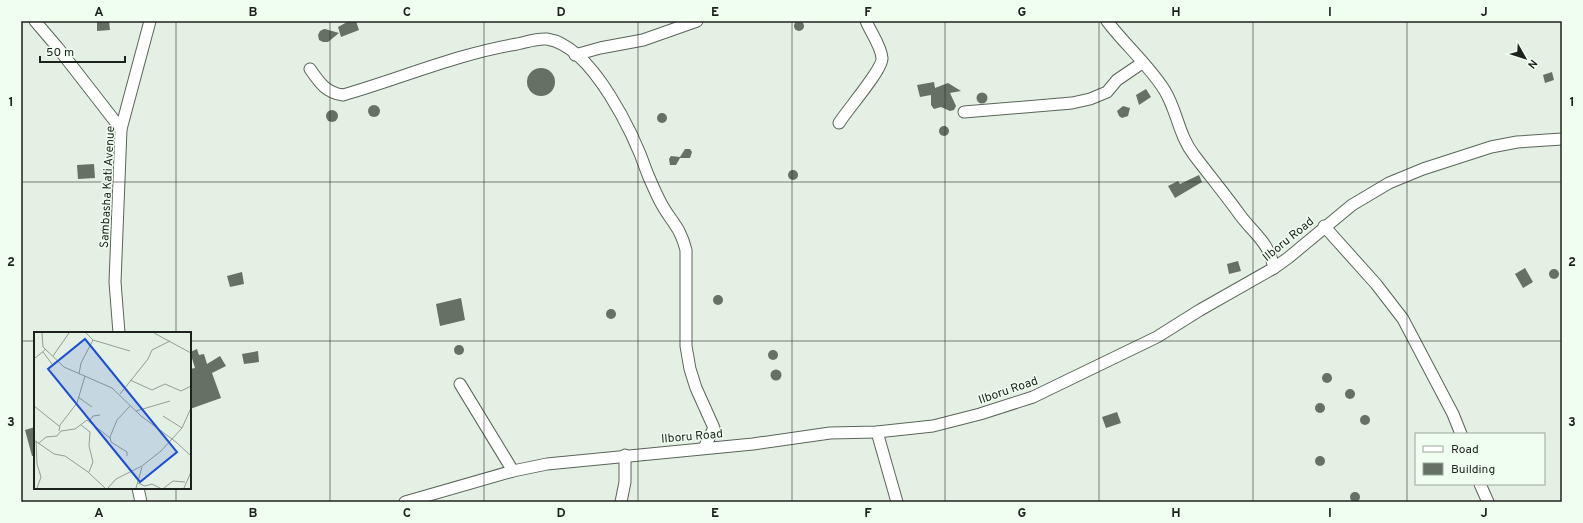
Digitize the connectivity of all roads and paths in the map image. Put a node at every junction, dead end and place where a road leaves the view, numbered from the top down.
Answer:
1 (35, 21) edge
2 (150, 21) edge
3 (697, 21) edge
4 (866, 21) edge
5 (1107, 21) edge
6 (575, 54) junction
7 (1142, 63) junction
8 (310, 69) dead end
9 (964, 112) dead end
10 (838, 123) dead end
11 (121, 129) junction
12 (1562, 139) edge
13 (1324, 226) junction
14 (1274, 268) junction
15 (119, 332) edge
16 (460, 384) dead end
17 (877, 432) junction
18 (1461, 433) edge
19 (704, 448) junction
20 (625, 455) junction
21 (513, 471) junction
22 (1480, 485) edge
23 (138, 489) edge
24 (141, 502) edge
25 (405, 502) edge
26 (621, 502) edge
27 (897, 502) edge
28 (1488, 502) edge

1 - 11 street
2 - 11 street, Sambasha Kati Avenue
3 - 6 street
4 - 10 street
5 - 7 street
6 - 8 street
6 - 19 street
7 - 9 street
7 - 14 street
11 - 15 street, Sambasha Kati Avenue
12 - 13 street, Ilboru Road
13 - 14 street, Ilboru Road
13 - 18 street
14 - 17 street, Ilboru Road
16 - 21 street
17 - 19 street, Ilboru Road
17 - 27 street
19 - 20 street, Ilboru Road
20 - 21 street, Ilboru Road
20 - 26 street
21 - 25 street, Ilboru Road
22 - 28 street
23 - 24 street

